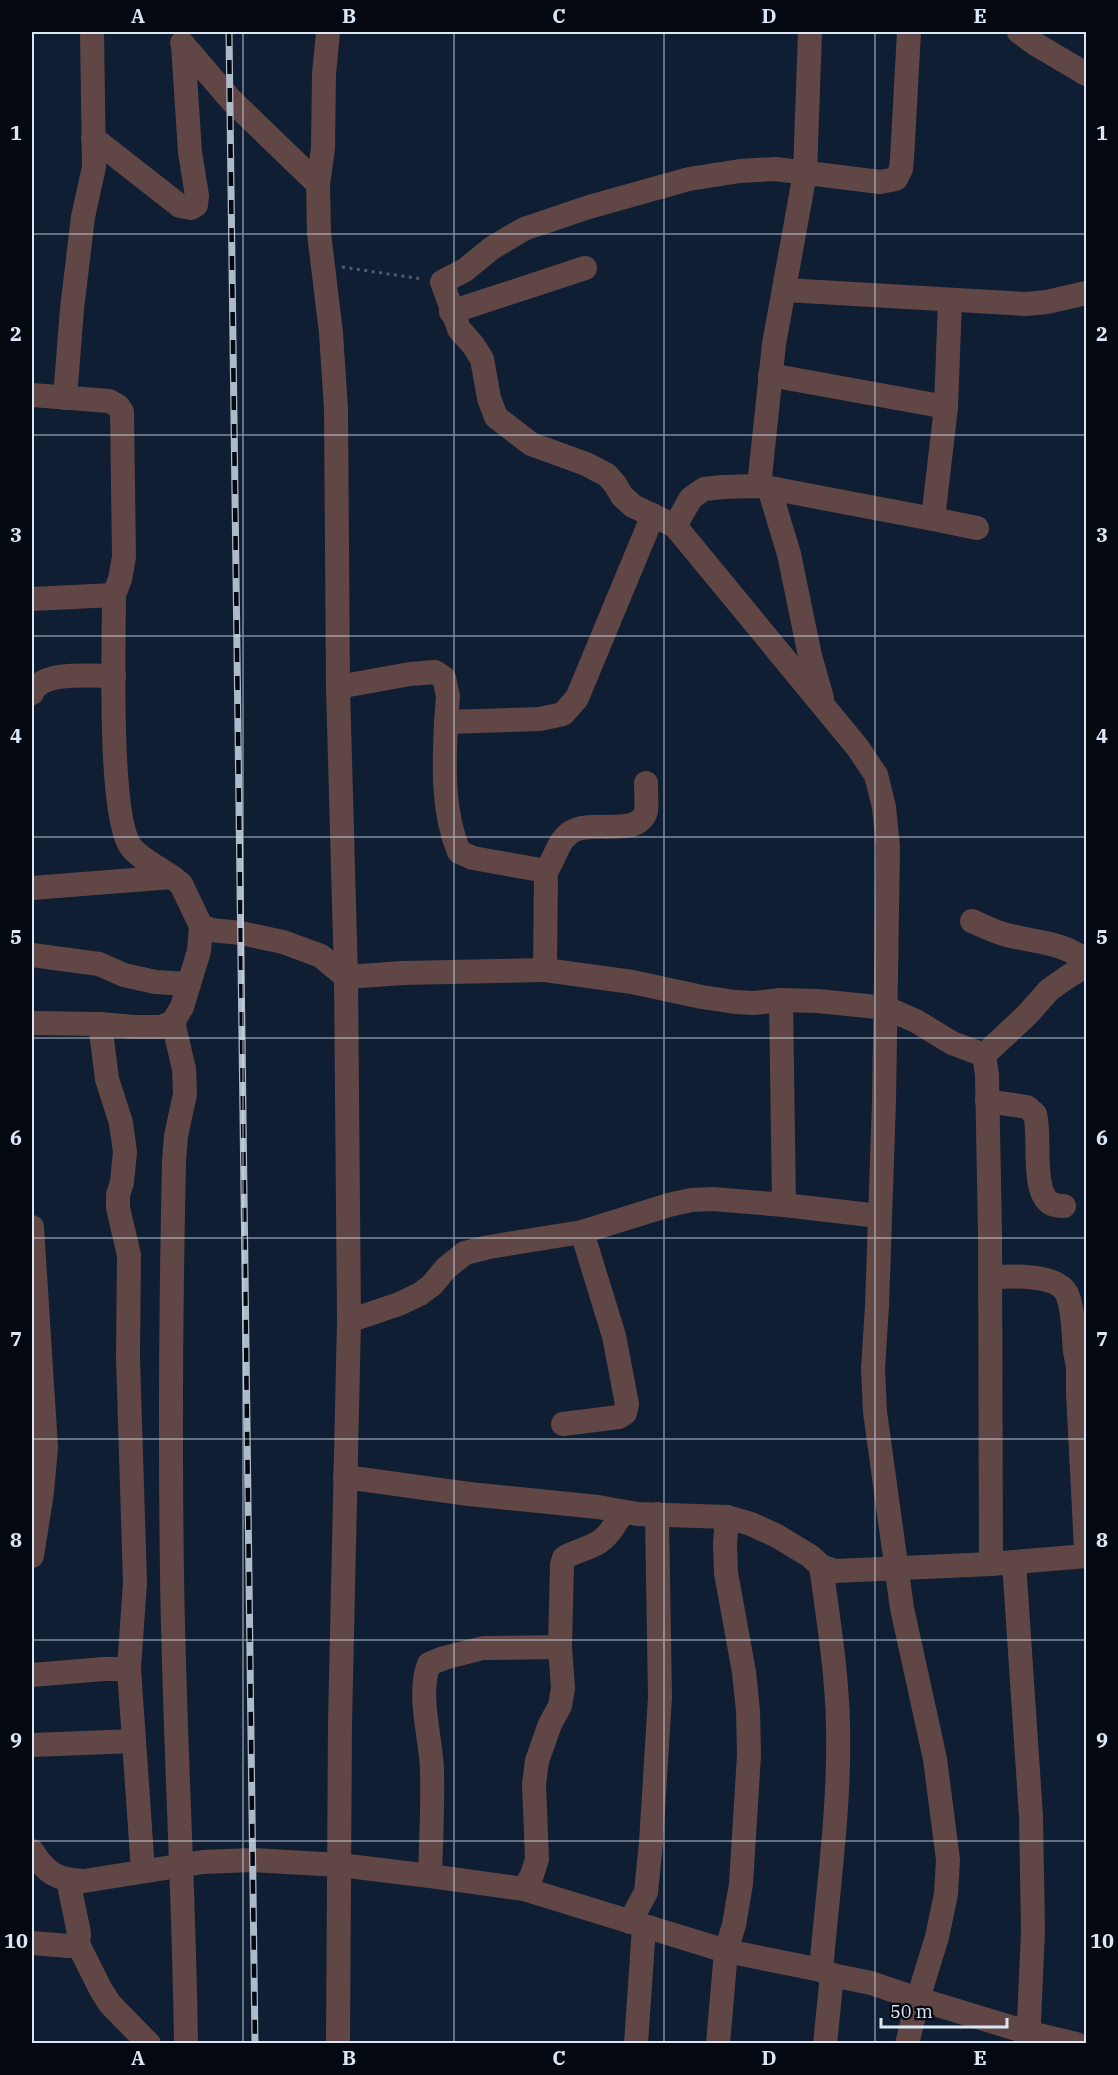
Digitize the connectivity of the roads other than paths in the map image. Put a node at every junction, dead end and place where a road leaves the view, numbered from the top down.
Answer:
1 (92, 32) edge
2 (328, 32) edge
3 (810, 32) edge
4 (909, 32) edge
5 (1019, 32) edge
6 (178, 38) edge
7 (1086, 74) edge
8 (93, 138) junction
9 (805, 173) junction
10 (318, 184) junction
11 (585, 268) dead end
12 (785, 290) junction
13 (1086, 292) edge
14 (950, 300) junction
15 (451, 312) junction
16 (770, 375) junction
17 (32, 395) edge
18 (65, 398) junction
19 (946, 407) junction
20 (764, 487) junction
21 (653, 515) junction
22 (933, 519) junction
23 (675, 526) junction
24 (977, 528) dead end
25 (114, 595) junction
26 (32, 599) edge
27 (114, 676) junction
28 (338, 687) junction
29 (32, 693) edge
30 (825, 707) junction
31 (446, 722) junction
32 (646, 783) dead end
33 (546, 871) junction
34 (172, 877) junction
35 (32, 888) edge
36 (972, 921) dead end
37 (201, 926) junction
38 (32, 955) edge
39 (1086, 960) edge
40 (1086, 966) edge
41 (545, 970) junction
42 (346, 977) junction
43 (189, 984) junction
44 (781, 1000) junction
45 (886, 1008) junction
46 (173, 1022) junction
47 (32, 1023) edge
48 (100, 1024) junction
49 (984, 1055) junction
50 (987, 1101) junction
51 (784, 1205) junction
52 (1064, 1206) dead end
53 (879, 1216) junction
54 (32, 1227) edge
55 (582, 1232) junction
56 (990, 1278) junction
57 (348, 1321) junction
58 (1081, 1350) edge
59 (562, 1424) dead end
60 (345, 1477) junction
61 (37, 1491) edge
62 (623, 1512) junction
63 (657, 1514) junction
64 (727, 1517) junction
65 (1086, 1549) edge
66 (32, 1556) edge
67 (1086, 1556) edge
68 (1003, 1563) junction
69 (821, 1566) junction
70 (897, 1570) junction
71 (560, 1647) junction
72 (129, 1669) junction
73 (32, 1675) edge
74 (134, 1741) junction
75 (32, 1745) edge
76 (34, 1860) edge
77 (182, 1865) junction
78 (340, 1865) junction
79 (143, 1871) junction
80 (430, 1876) junction
81 (68, 1880) junction
82 (525, 1889) junction
83 (637, 1925) junction
84 (79, 1938) junction
85 (32, 1943) edge
86 (726, 1951) junction
87 (827, 1973) junction
88 (918, 1999) junction
89 (1029, 2038) edge
90 (149, 2043) edge
91 (186, 2043) edge
92 (338, 2043) edge
93 (636, 2043) edge
94 (718, 2043) edge
95 (825, 2043) edge
96 (907, 2043) edge
97 (1076, 2043) edge

1 - 8 street
2 - 10 street
3 - 9 street
4 - 9 street
5 - 7 street
6 - 8 street
6 - 10 street
8 - 18 street
9 - 12 street
9 - 15 street
10 - 28 street
11 - 15 street
12 - 14 street
12 - 16 street
13 - 14 street
14 - 19 street
15 - 21 street
16 - 19 street
16 - 20 street
17 - 18 street
18 - 25 street
19 - 22 street
20 - 22 street
20 - 23 street
20 - 30 street
21 - 23 street
21 - 31 street
22 - 24 street
23 - 30 street
25 - 26 street
25 - 27 street
27 - 29 street
27 - 34 street
28 - 31 street
28 - 42 street
30 - 45 street
31 - 33 street
32 - 33 street
33 - 41 street
34 - 35 street
34 - 37 street
36 - 39 street
37 - 42 street
37 - 43 street
38 - 43 street
40 - 49 street
41 - 42 street
41 - 44 street
42 - 57 street
43 - 46 street
44 - 45 street
44 - 51 street
45 - 49 street
45 - 53 street
46 - 48 street
46 - 77 street
47 - 48 street
48 - 72 street
49 - 50 street
50 - 52 street
50 - 56 street
51 - 53 street
51 - 55 street
53 - 70 street
54 - 61 street
55 - 57 street
55 - 59 street
56 - 58 street
56 - 68 street
57 - 60 street
58 - 65 street
60 - 62 street
60 - 78 street
61 - 66 street
62 - 63 street
62 - 71 street
63 - 64 street
63 - 83 street
64 - 69 street
64 - 86 street
67 - 68 street
68 - 70 street
68 - 89 street
69 - 70 street
69 - 87 street
70 - 88 street
71 - 80 street
71 - 82 street
72 - 73 street
72 - 74 street
74 - 75 street
74 - 79 street
76 - 81 street
77 - 78 street
77 - 79 street
77 - 91 street
78 - 80 street
78 - 92 street
79 - 81 street
80 - 82 street
81 - 84 street
82 - 83 street
83 - 86 street
83 - 93 street
84 - 85 street
84 - 90 street
86 - 87 street
86 - 94 street
87 - 88 street
87 - 95 street
88 - 89 street
88 - 96 street
89 - 97 street

